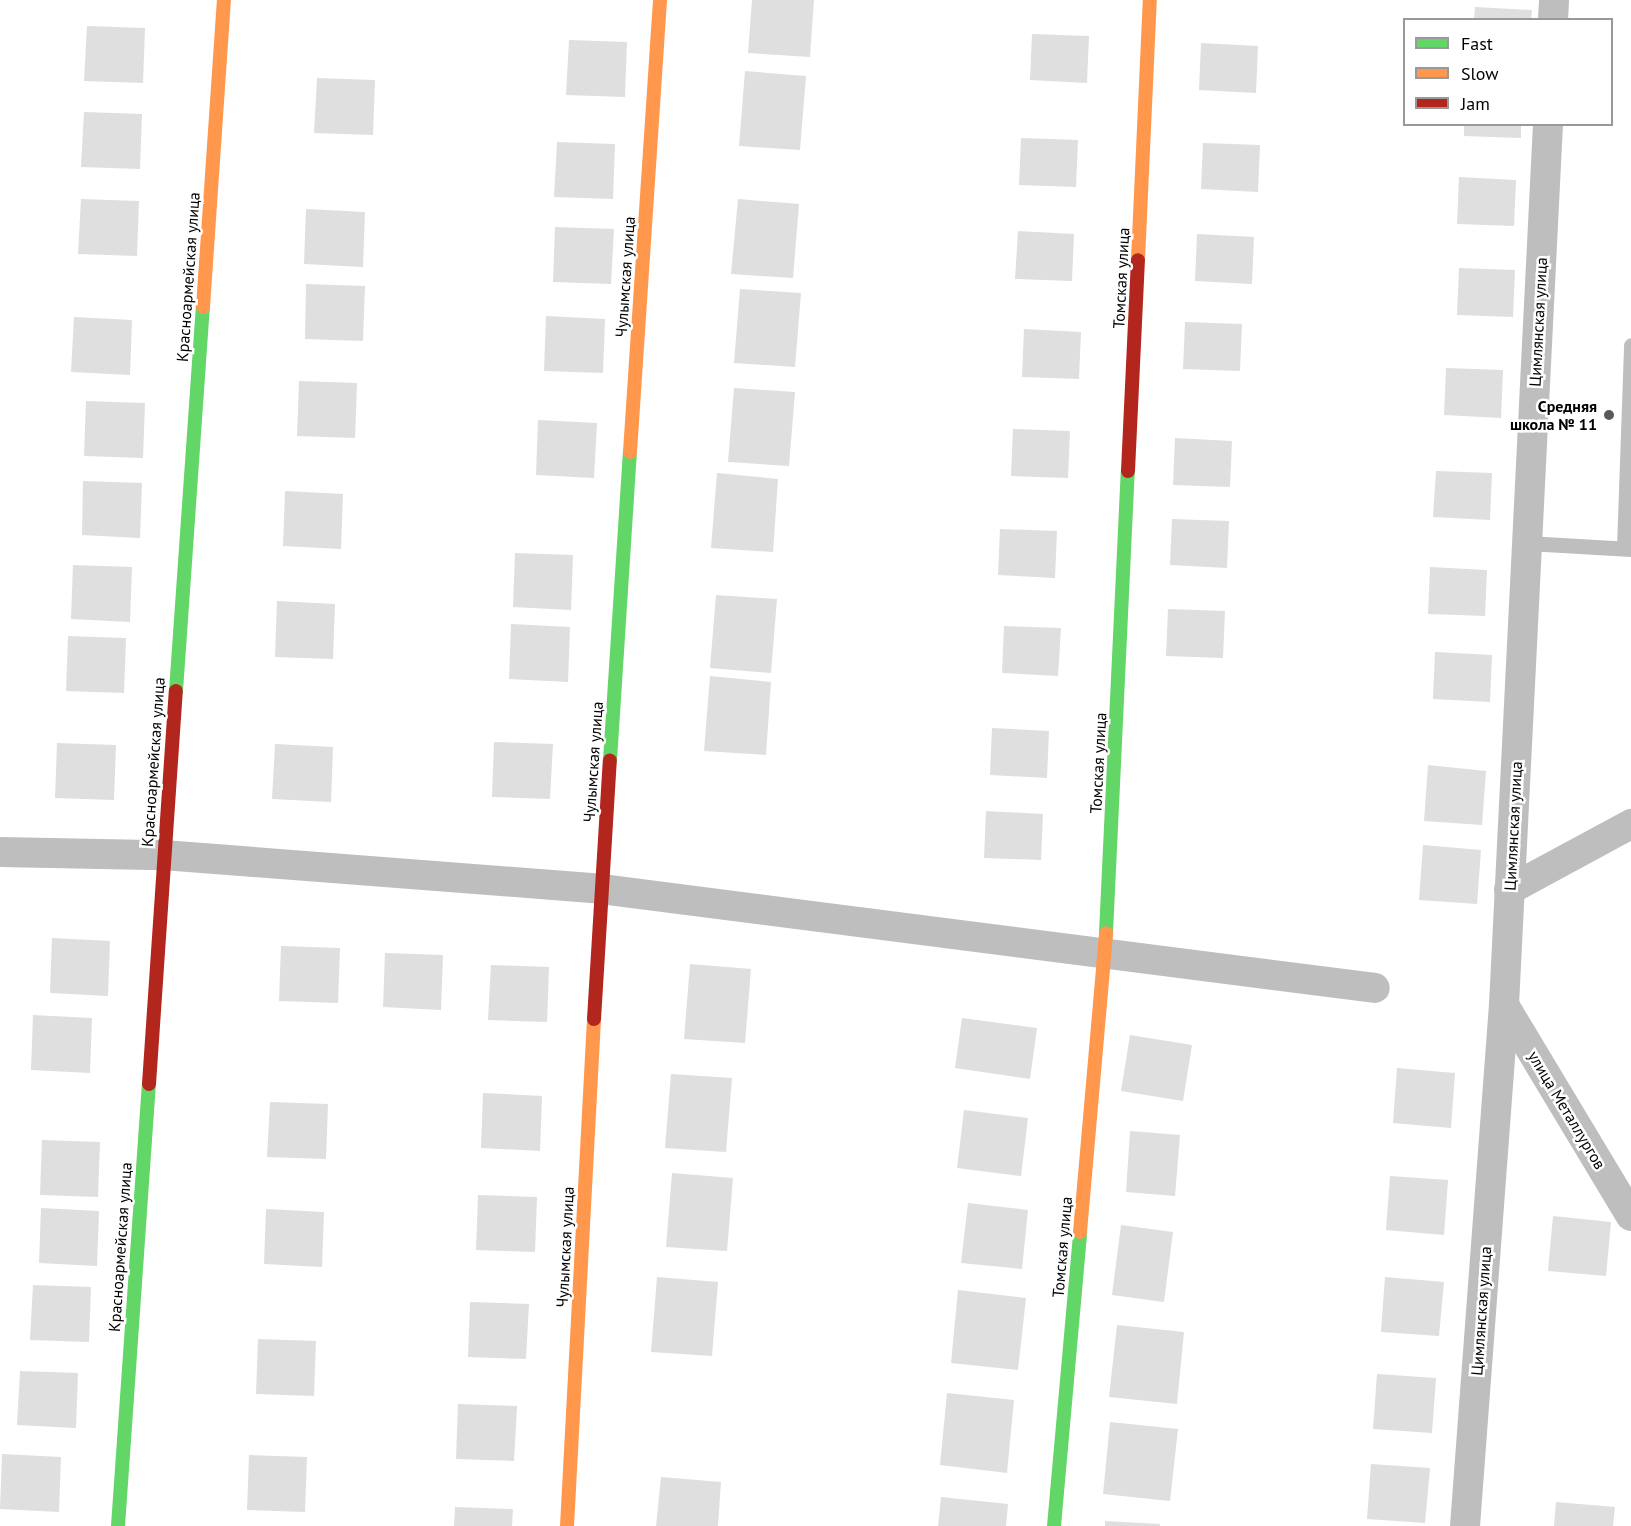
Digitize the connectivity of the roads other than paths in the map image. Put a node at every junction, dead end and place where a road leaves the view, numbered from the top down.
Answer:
1 (224, 0) edge
2 (660, 0) edge
3 (1150, 0) edge
4 (1554, 0) edge
5 (1553, 18) edge
6 (1548, 126) edge
7 (1631, 345) edge
8 (1527, 543) junction
9 (1627, 549) edge
10 (1631, 824) edge
11 (0, 852) edge
12 (163, 855) junction
13 (601, 889) junction
14 (1509, 890) junction
15 (1105, 952) junction
16 (1374, 988) dead end
17 (1504, 1005) junction
18 (1631, 1216) edge
19 (118, 1526) edge
20 (567, 1526) edge
21 (1054, 1526) edge
22 (1465, 1526) edge

1 - 12 street, Красноармейская улица
2 - 13 street, Чулымская улица
3 - 15 street, Томская улица
4 - 5 street
6 - 8 street, Цимлянская улица
7 - 9 lane
8 - 9 lane
8 - 14 street, Цимлянская улица
10 - 14 street
11 - 12 street
12 - 13 street
12 - 19 street, Красноармейская улица
13 - 15 street
13 - 20 street, Чулымская улица
14 - 17 street, Цимлянская улица
15 - 16 street
15 - 21 street, Томская улица
17 - 18 street, улица Металлургов
17 - 22 street, Цимлянская улица

